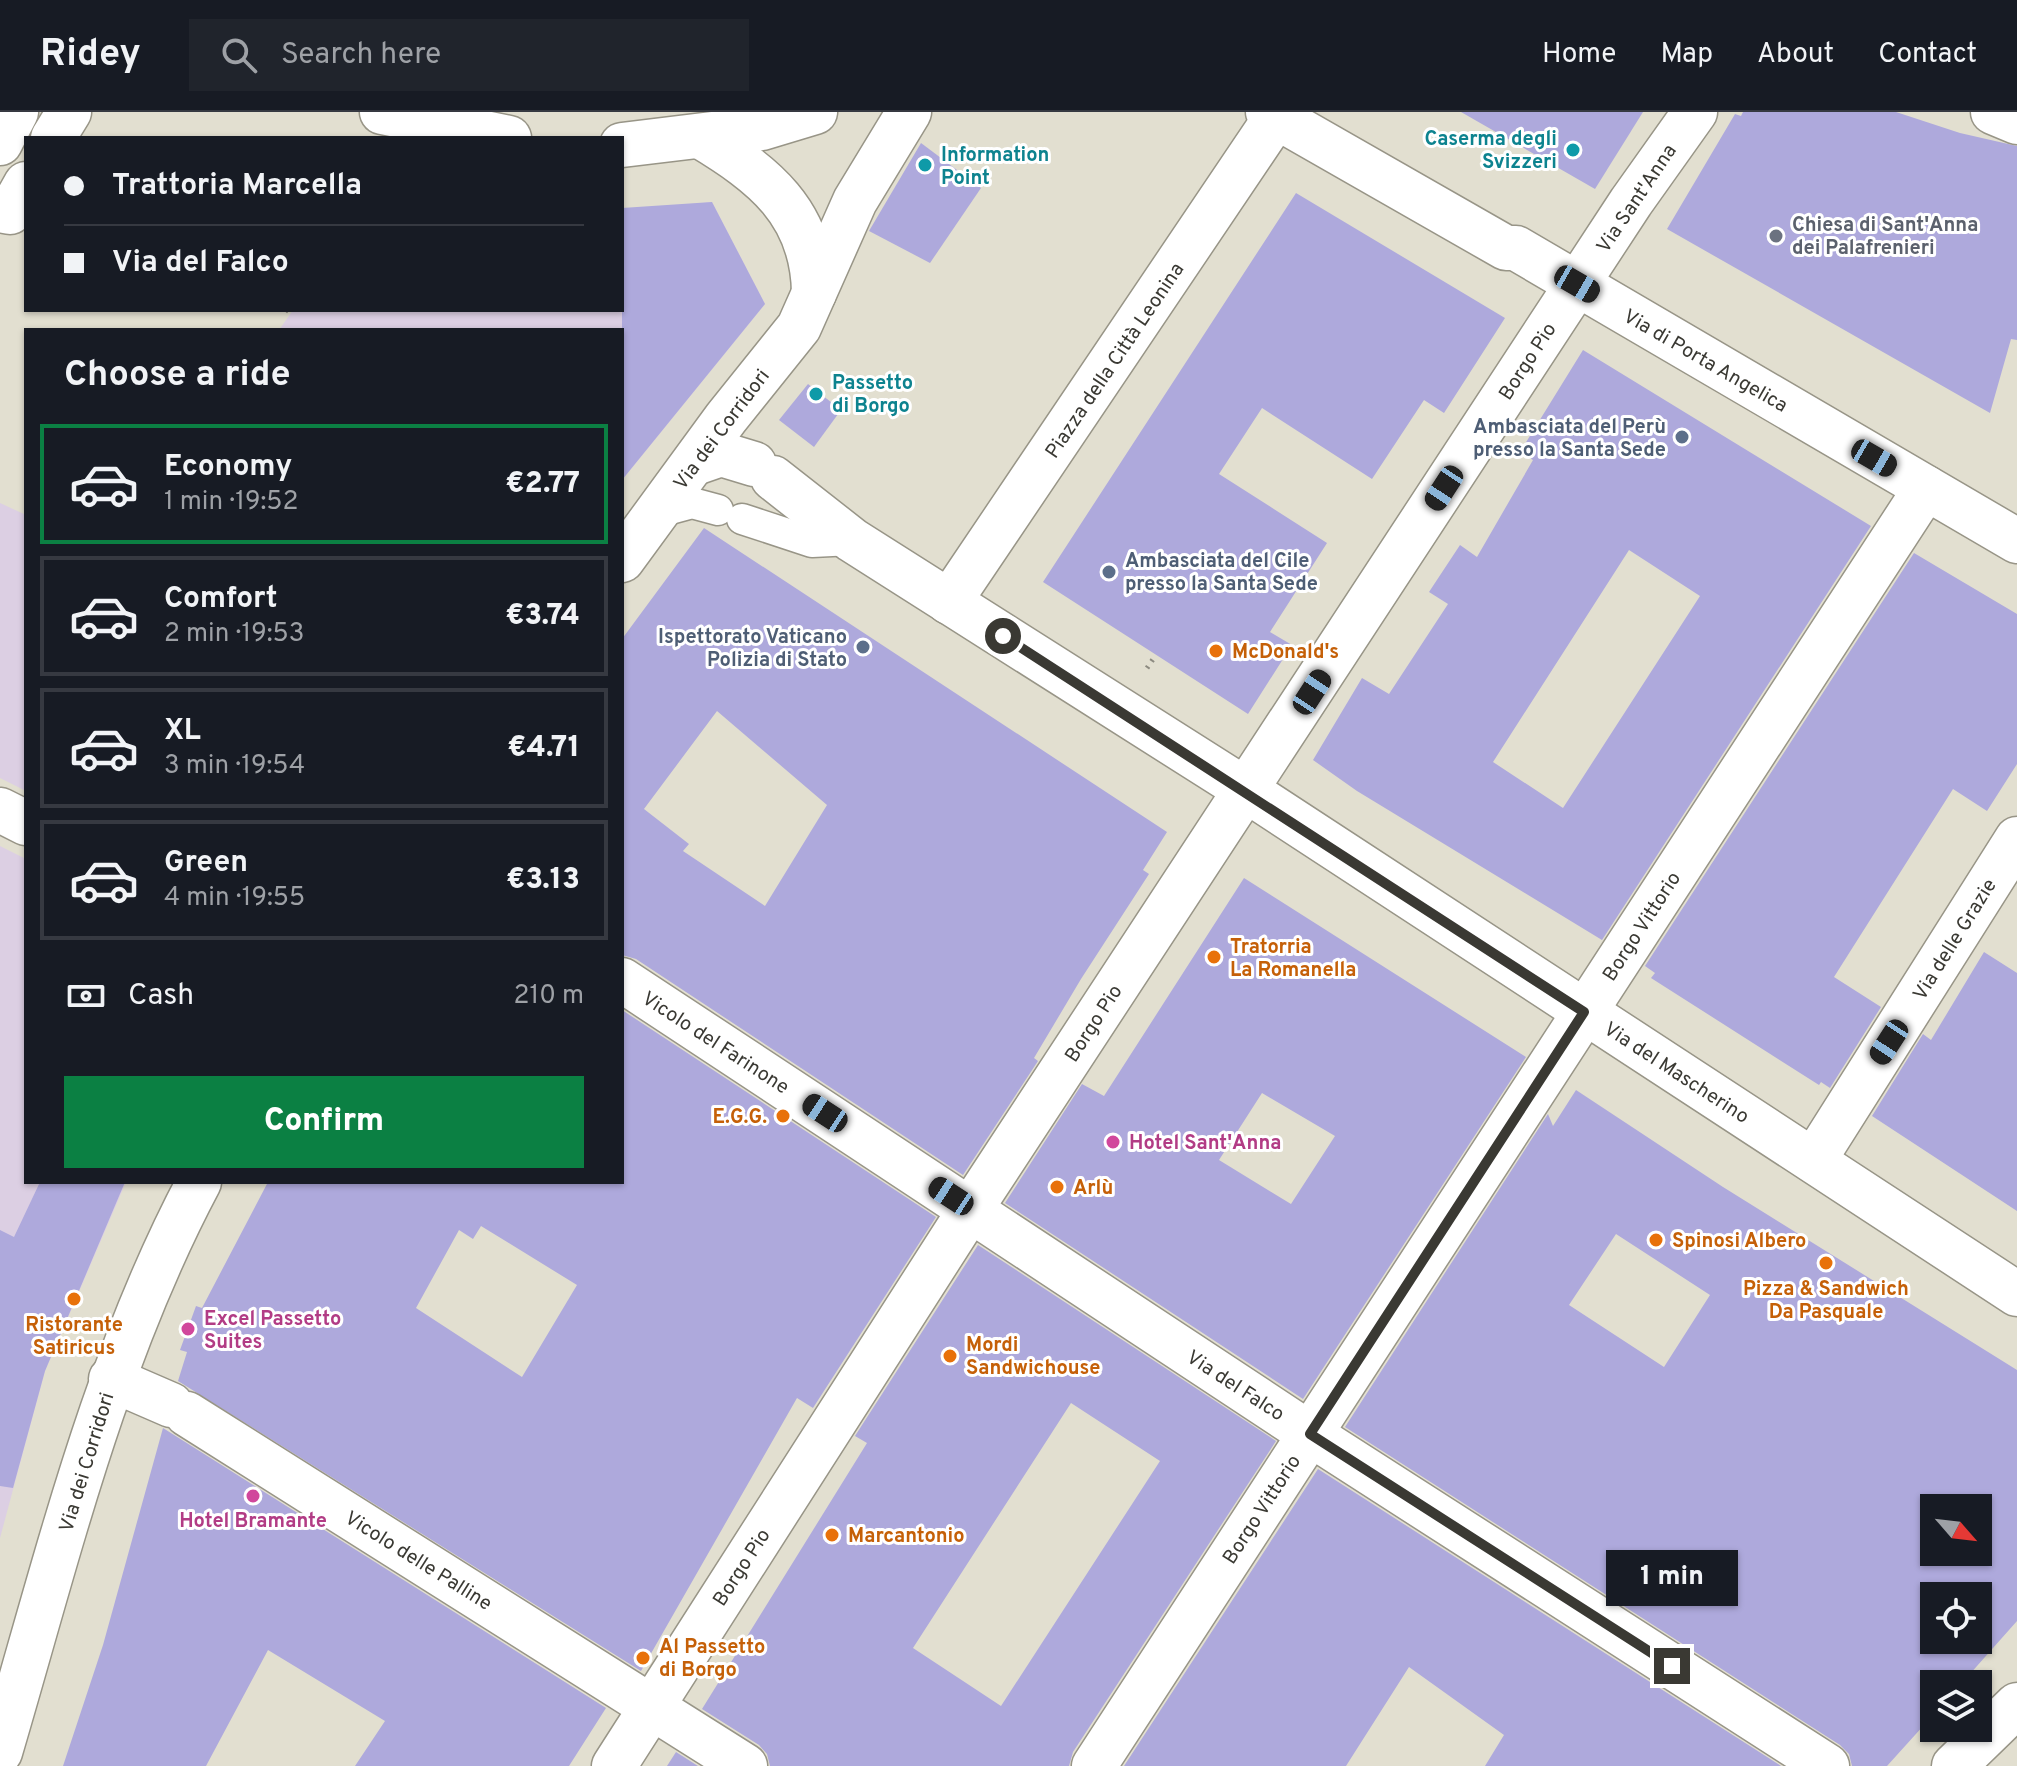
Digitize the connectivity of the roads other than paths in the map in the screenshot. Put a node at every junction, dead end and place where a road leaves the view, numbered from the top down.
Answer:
1 (16, 112) edge
2 (69, 112) edge
3 (815, 112) edge
4 (909, 112) edge
5 (1695, 112) edge
6 (1993, 112) edge
7 (388, 113) edge
8 (1272, 114) edge
9 (2017, 122) edge
10 (54, 136) edge
11 (499, 136) edge
12 (700, 136) junction
13 (0, 143) edge
14 (624, 145) edge
15 (24, 188) edge
16 (0, 210) edge
17 (1577, 284) junction
18 (814, 293) junction
19 (695, 463) junction
20 (1926, 488) junction
21 (659, 512) junction
22 (852, 540) junction
23 (2017, 541) edge
24 (624, 557) edge
25 (949, 602) junction
26 (1246, 790) junction
27 (0, 810) edge
28 (24, 822) edge
29 (2017, 839) edge
30 (624, 981) edge
31 (1584, 1012) junction
32 (1814, 1160) junction
33 (198, 1184) edge
34 (970, 1210) junction
35 (2017, 1294) edge
36 (111, 1379) junction
37 (1310, 1434) junction
38 (2017, 1705) edge
39 (651, 1707) junction
40 (0, 1752) edge
41 (614, 1766) edge
42 (745, 1766) edge
43 (1094, 1766) edge
44 (1827, 1766) edge
45 (1954, 1766) edge

1 - 13 street
2 - 10 street
3 - 12 street
4 - 18 street, Via dei Corridori
5 - 17 street, Via Sant'Anna
6 - 9 street
7 - 11 street
8 - 17 street, Via di Porta Angelica
8 - 25 street, Piazza della Città Leonina
12 - 14 street
12 - 18 street
15 - 16 street
17 - 20 street, Via di Porta Angelica
17 - 26 street, Borgo Pio
18 - 19 street, Via dei Corridori
19 - 21 street, Via dei Corridori
19 - 22 street, Via del Mascherino
20 - 23 street, Via di Porta Angelica
20 - 31 street, Borgo Vittorio
21 - 22 lane
21 - 24 street, Via dei Corridori
22 - 25 street, Via del Mascherino
25 - 26 street, Via del Mascherino
26 - 31 street, Via del Mascherino
26 - 34 street, Borgo Pio
27 - 28 street
29 - 32 street, Via delle Grazie
30 - 34 street, Vicolo del Farinone
31 - 32 street, Via del Mascherino
31 - 37 street, Borgo Vittorio
32 - 35 street, Via del Mascherino
33 - 36 street, Via dei Corridori
34 - 37 street, Via del Falco
34 - 39 street, Borgo Pio
36 - 39 street, Vicolo delle Palline
36 - 40 street, Via dei Corridori
37 - 43 street, Borgo Vittorio
37 - 44 street, Via del Falco
38 - 45 street
39 - 41 street, Borgo Pio
39 - 42 street, Vicolo delle Palline

